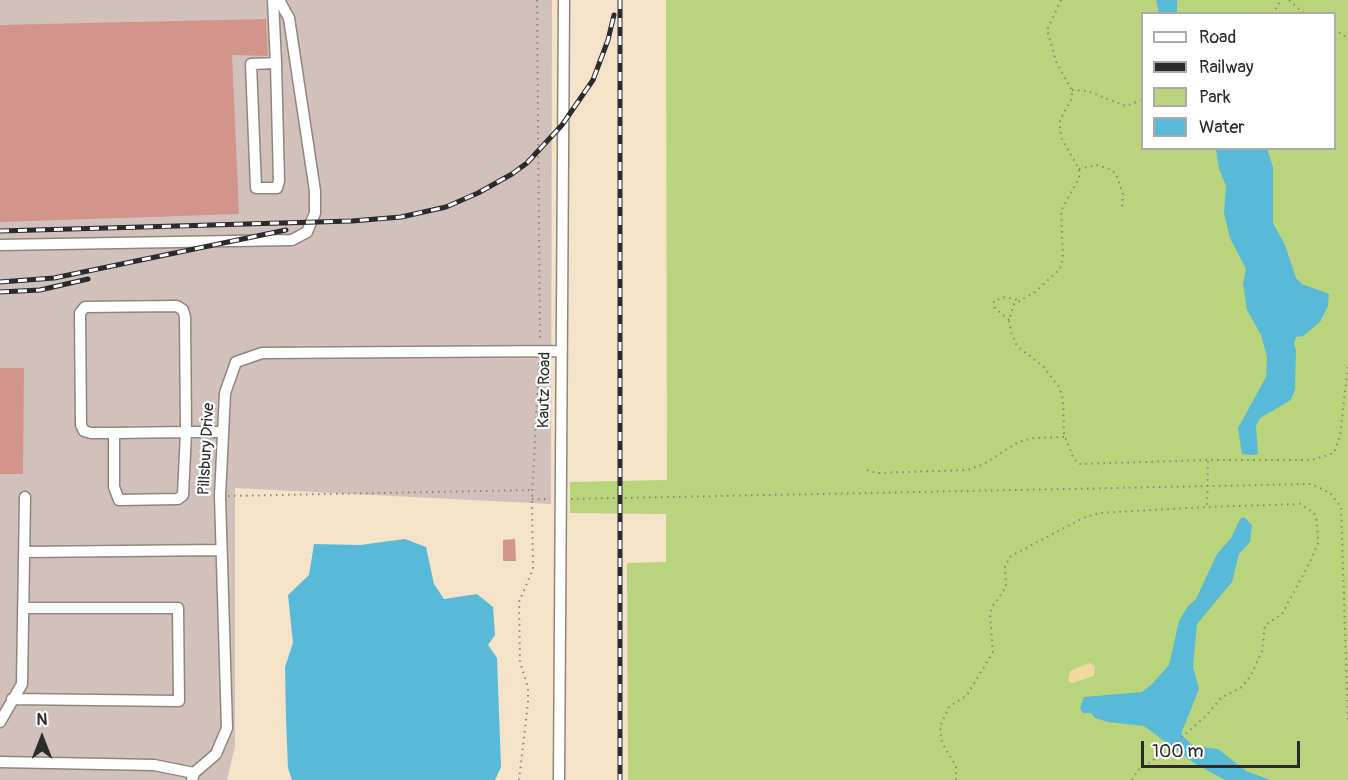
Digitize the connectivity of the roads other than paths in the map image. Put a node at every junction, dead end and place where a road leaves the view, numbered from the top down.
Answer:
1 (273, 0) edge
2 (279, 0) edge
3 (564, 0) edge
4 (276, 63) junction
5 (0, 245) edge
6 (561, 351) junction
7 (186, 432) junction
8 (223, 432) junction
9 (114, 433) junction
10 (25, 497) dead end
11 (222, 550) junction
12 (24, 552) junction
13 (23, 608) junction
14 (12, 699) junction
15 (0, 722) edge
16 (0, 762) edge
17 (193, 777) edge
18 (559, 780) edge

1 - 4 street
2 - 5 street
3 - 6 street, Kautz Road
4 - 4 street
6 - 8 street, Pillsbury Drive
6 - 18 street, Kautz Road
7 - 8 street
7 - 9 street
7 - 9 street
7 - 9 street
8 - 11 street, Pillsbury Drive
10 - 12 street
11 - 12 street
11 - 17 street, Pillsbury Drive
12 - 13 street
13 - 14 street
13 - 14 street
14 - 15 street
16 - 17 street

